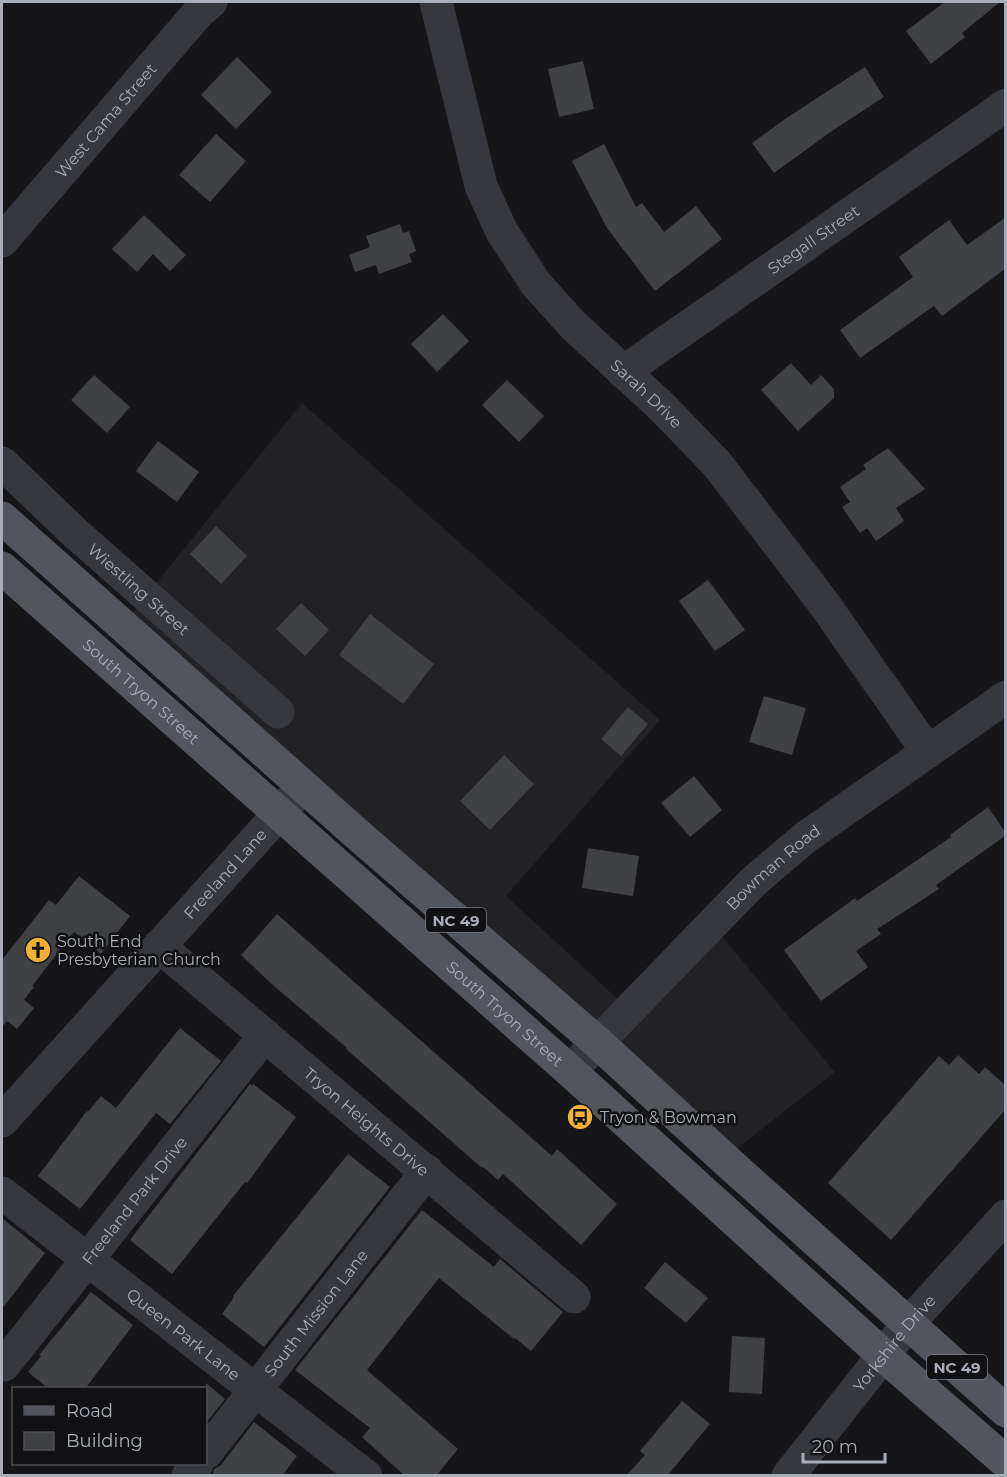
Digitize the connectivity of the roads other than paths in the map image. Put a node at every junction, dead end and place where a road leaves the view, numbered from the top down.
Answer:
1 (211, 2) edge
2 (436, 2) edge
3 (1005, 105) edge
4 (2, 241) edge
5 (622, 372) junction
6 (2, 463) edge
7 (2, 518) edge
8 (2, 567) edge
9 (1005, 697) edge
10 (278, 712) dead end
11 (928, 752) junction
12 (303, 787) junction
13 (278, 814) junction
14 (159, 946) junction
15 (265, 1035) junction
16 (597, 1042) junction
17 (570, 1071) junction
18 (2, 1121) edge
19 (427, 1172) junction
20 (2, 1193) edge
21 (1005, 1216) edge
22 (88, 1259) junction
23 (574, 1296) dead end
24 (908, 1324) junction
25 (883, 1355) junction
26 (4, 1365) dead end
27 (255, 1389) junction
28 (1005, 1411) edge
29 (207, 1452) edge
30 (1005, 1462) edge
31 (798, 1472) edge
32 (366, 1476) edge

1 - 4 street, West Cama Street
2 - 5 street, Sarah Drive
3 - 5 street, Stegall Street
5 - 11 street, Sarah Drive
6 - 10 street, Wiestling Street
7 - 12 main road, NC 49
8 - 13 main road, South Tryon Street / NC 49
9 - 11 street, Bowman Road
11 - 16 street, Bowman Road
12 - 13 street, Freeland Lane
12 - 16 main road, NC 49
13 - 14 street, Freeland Lane
13 - 17 main road, South Tryon Street / NC 49
14 - 15 street, Tryon Heights Drive
14 - 18 street, Freeland Lane
15 - 19 street, Tryon Heights Drive
15 - 22 street, Freeland Park Drive
16 - 17 street, Bowman Road
16 - 24 main road, NC 49
17 - 25 main road, South Tryon Street / NC 49
19 - 23 street, Tryon Heights Drive
19 - 27 street, South Mission Lane
20 - 22 street, Queen Park Lane
21 - 24 street, Yorkshire Drive
22 - 26 street, Freeland Park Drive
22 - 27 street, Queen Park Lane
24 - 25 street, Yorkshire Drive
24 - 28 main road, NC 49
25 - 30 main road, South Tryon Street / NC 49
25 - 31 street, Yorkshire Drive
27 - 29 street, South Mission Lane
27 - 32 street, Queen Park Lane

